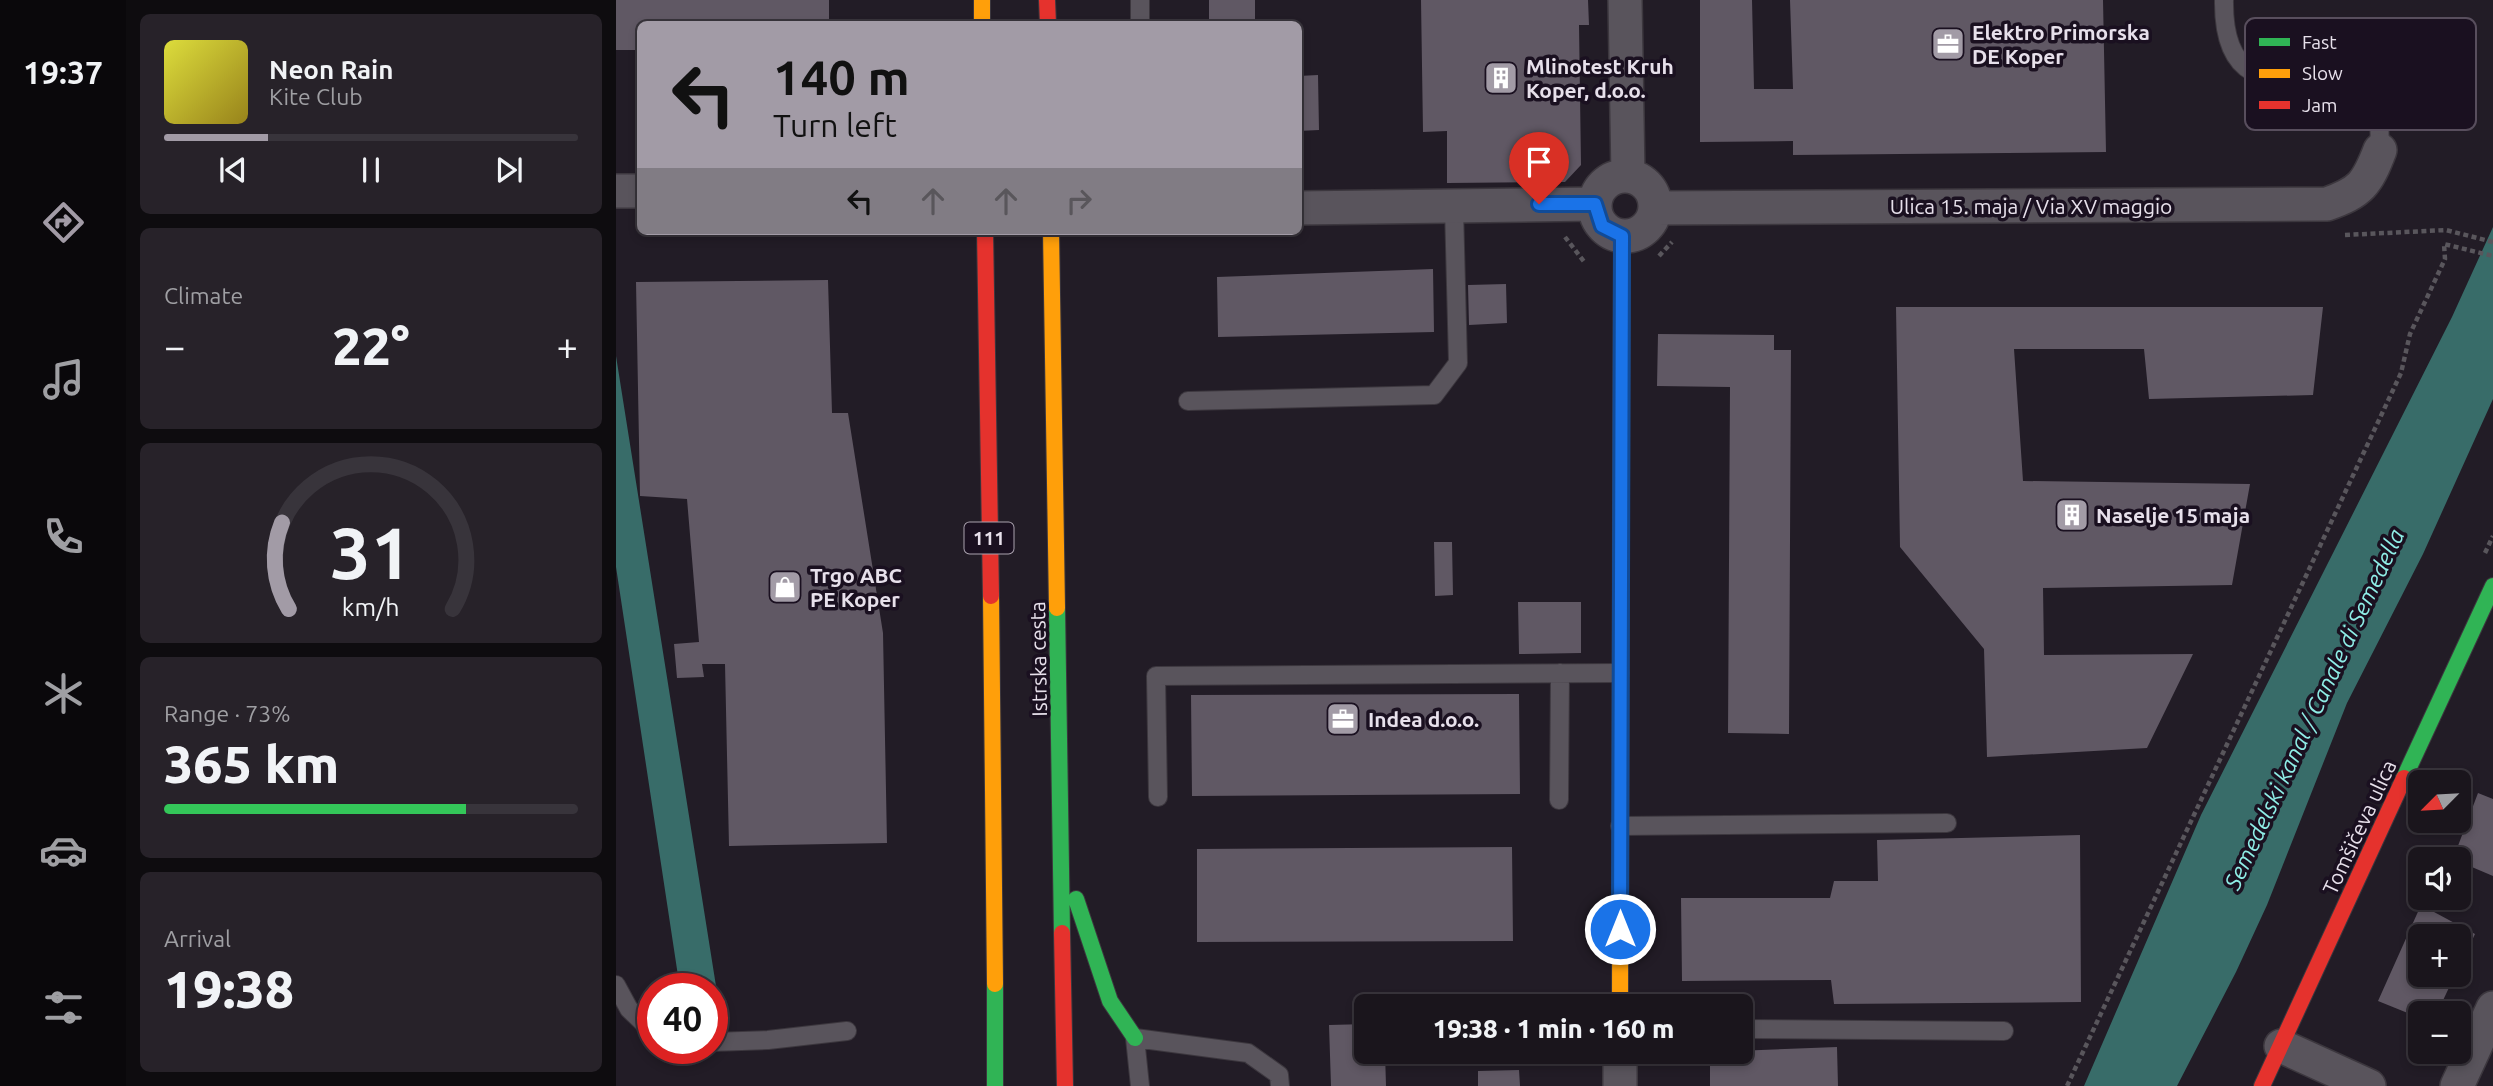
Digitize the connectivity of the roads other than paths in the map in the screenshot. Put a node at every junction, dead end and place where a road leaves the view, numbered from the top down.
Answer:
1 (982, 0) edge
2 (1047, 0) edge
3 (1140, 0) edge
4 (1625, 0) edge
5 (2224, 0) edge
6 (982, 21) edge
7 (1048, 21) edge
8 (1140, 21) edge
9 (2245, 68) edge
10 (2378, 130) edge
11 (2380, 150) joint
12 (1628, 176) junction
13 (616, 191) edge
14 (637, 191) edge
15 (1595, 204) junction
16 (1302, 208) edge
17 (1454, 208) junction
18 (1655, 208) junction
19 (985, 235) edge
20 (1051, 235) edge
21 (1622, 236) junction
22 (1188, 401) dead end
23 (2493, 586) edge
24 (1560, 673) junction
25 (1620, 673) junction
26 (1157, 797) dead end
27 (1559, 800) dead end
28 (1947, 823) dead end
29 (1620, 826) junction
30 (1062, 849) junction
31 (616, 985) edge
32 (1620, 994) edge
33 (2493, 1008) edge
34 (637, 1017) edge
35 (1753, 1029) edge
36 (847, 1031) dead end
37 (2004, 1031) dead end
38 (1135, 1038) junction
39 (728, 1041) edge
40 (2281, 1046) junction
41 (1620, 1064) edge
42 (995, 1086) edge
43 (1065, 1086) edge
44 (1140, 1086) edge
45 (1280, 1086) edge
46 (1620, 1086) edge
47 (2262, 1086) edge
48 (2369, 1086) edge
49 (2457, 1086) edge

1 - 6 main road
2 - 7 main road
3 - 8 lane
4 - 12 street
5 - 9 lane
10 - 11 lane
11 - 18 street, Ulica 15. maja / Via XV maggio
12 - 15 street
12 - 18 street
13 - 14 street
15 - 17 street
15 - 21 street
16 - 17 street
17 - 22 lane
18 - 21 street
19 - 42 main road, 111
20 - 30 main road, Istrska cesta
21 - 25 main road
23 - 40 main road, Tomšičeva ulica
24 - 25 lane
24 - 26 lane
24 - 27 lane
25 - 29 main road
28 - 29 lane
29 - 32 main road
30 - 38 main road
30 - 43 main road, Istrska cesta
31 - 34 lane
33 - 49 street
35 - 37 lane
36 - 39 lane
38 - 44 lane
38 - 45 lane
40 - 47 main road, Tomšičeva ulica
40 - 48 street
41 - 46 street

